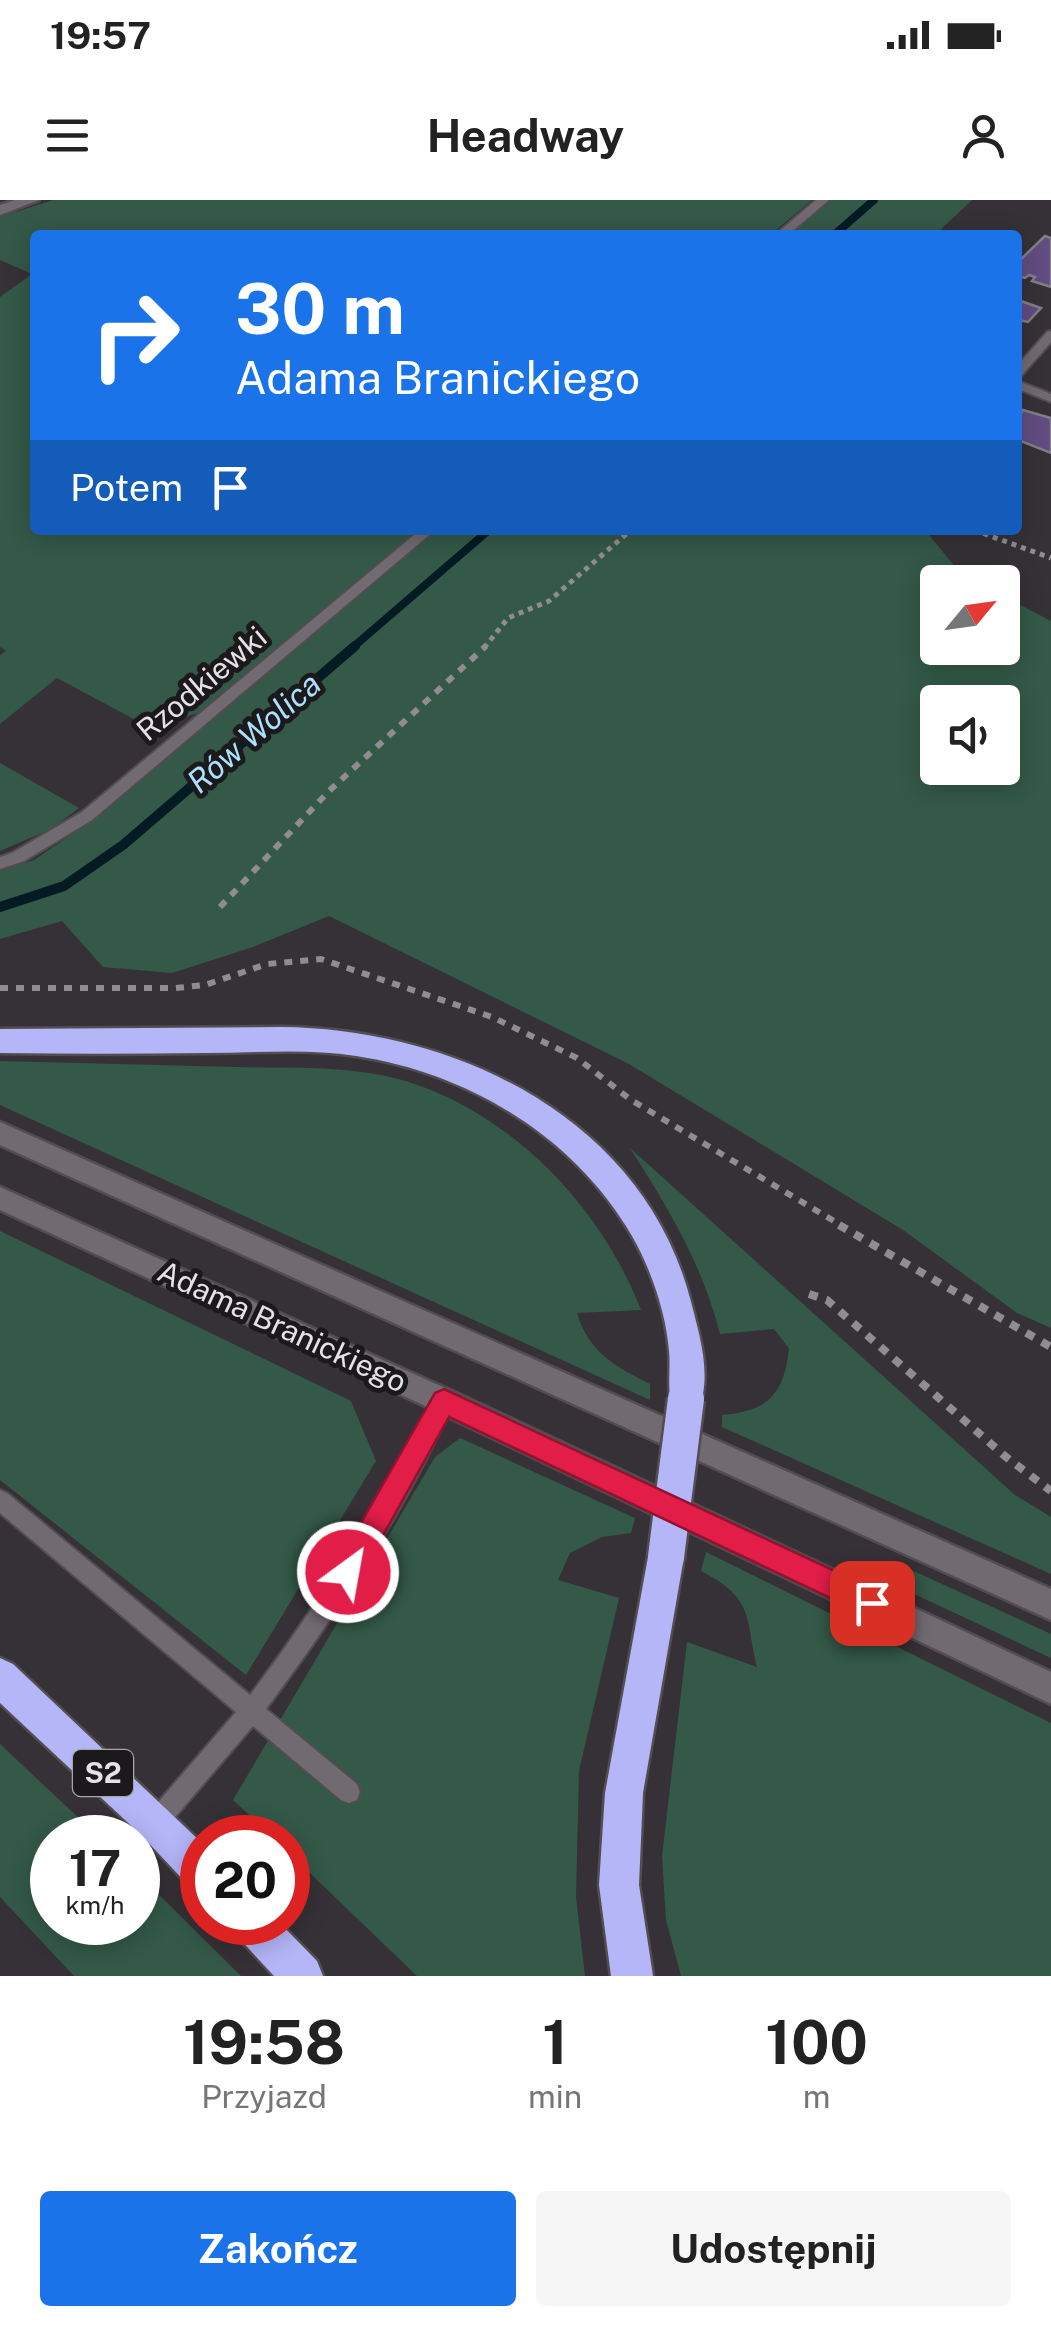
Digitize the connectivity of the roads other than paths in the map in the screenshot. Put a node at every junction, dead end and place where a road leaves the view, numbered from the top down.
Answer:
1 (31, 200) edge
2 (822, 200) edge
3 (0, 210) edge
4 (786, 230) edge
5 (1051, 335) edge
6 (1022, 368) edge
7 (1022, 387) edge
8 (1051, 398) edge
9 (422, 535) edge
10 (0, 863) edge
11 (0, 1041) edge
12 (0, 1133) edge
13 (0, 1198) edge
14 (444, 1401) junction
15 (0, 1500) edge
16 (1051, 1605) edge
17 (0, 1677) edge
18 (1051, 1688) edge
19 (250, 1712) junction
20 (349, 1792) dead end
21 (148, 1815) edge
22 (160, 1817) edge
23 (160, 1826) edge
24 (180, 1848) edge
25 (273, 1945) edge
26 (302, 1976) edge
27 (632, 1976) edge

1 - 3 main road
2 - 4 lane
5 - 6 lane
7 - 8 lane
9 - 10 lane, Rzodkiewki
11 - 27 highway, bridge
12 - 16 main road, Adama Branickiego
13 - 14 main road, Adama Branickiego
14 - 18 main road, Adama Branickiego
14 - 19 lane
15 - 19 lane
17 - 21 highway, S2
19 - 20 lane
19 - 22 lane
23 - 24 highway, S2
25 - 26 highway

